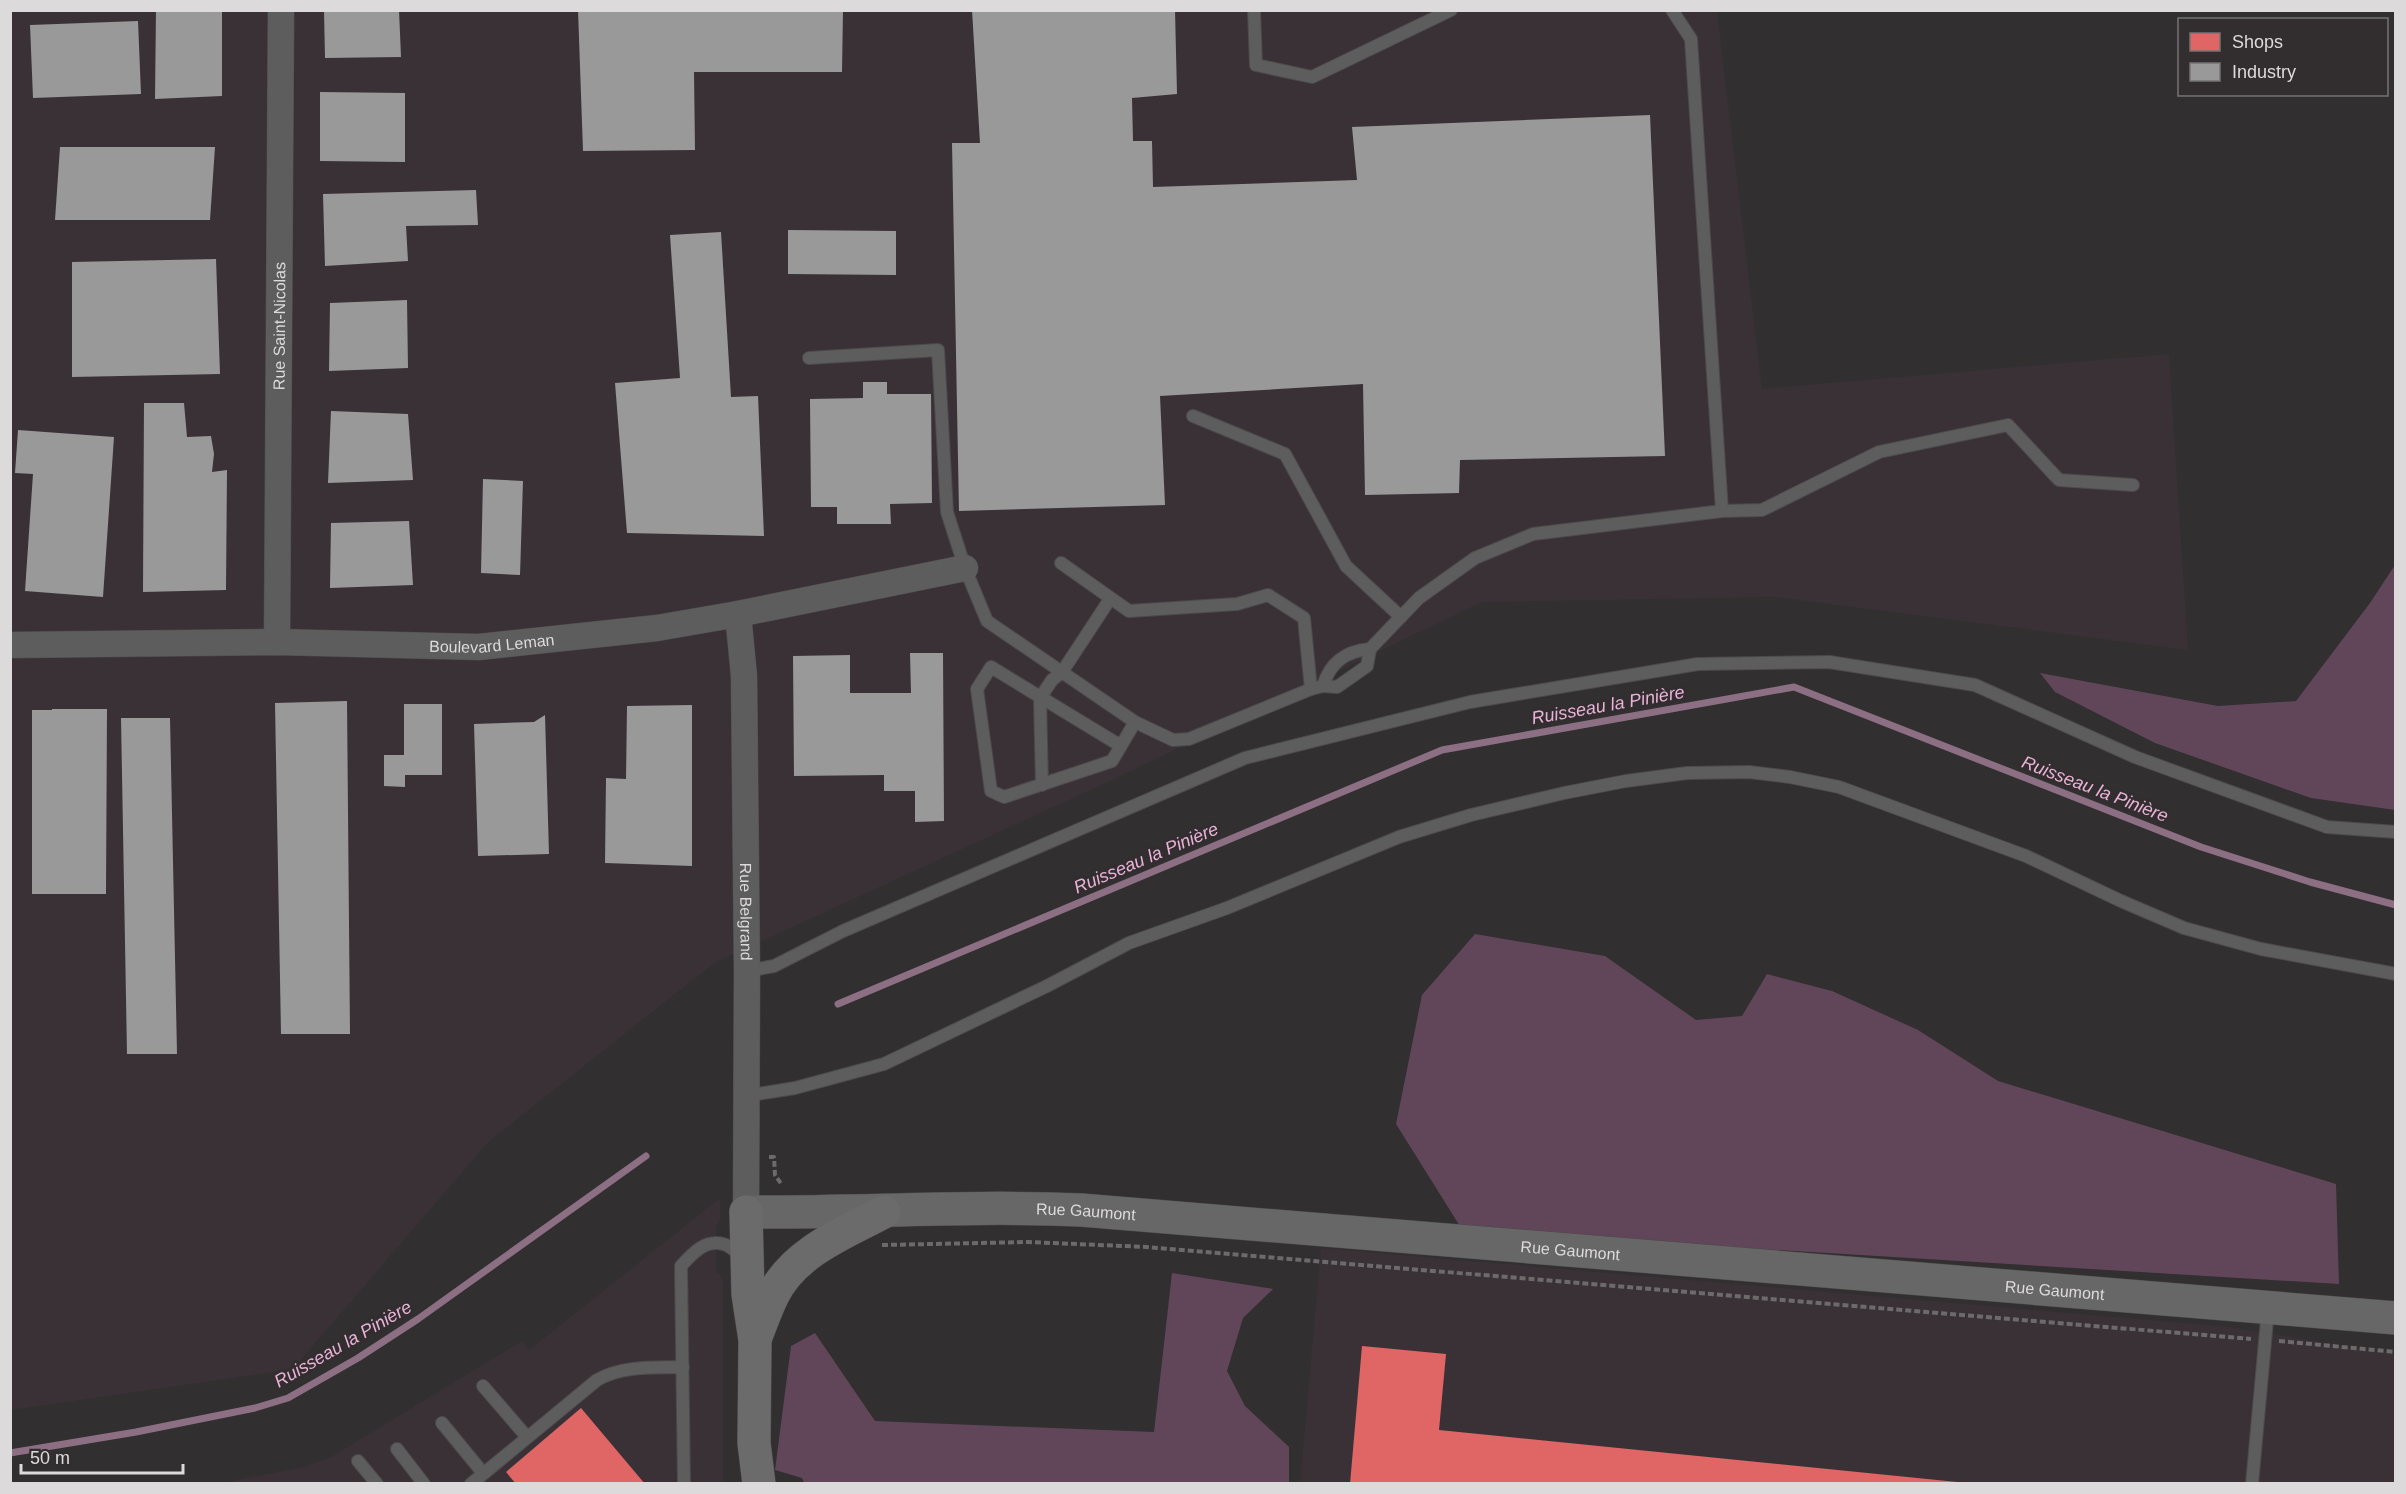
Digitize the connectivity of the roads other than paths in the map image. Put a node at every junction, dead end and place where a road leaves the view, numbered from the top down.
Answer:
1 (281, 10) edge
2 (1254, 10) edge
3 (1451, 10) edge
4 (1672, 10) edge
5 (808, 358) dead end
6 (1193, 416) dead end
7 (2133, 485) dead end
8 (1722, 511) junction
9 (1061, 563) dead end
10 (965, 568) junction
11 (1110, 599) junction
12 (738, 614) junction
13 (1401, 617) junction
14 (277, 642) junction
15 (10, 645) edge
16 (1370, 649) junction
17 (1062, 672) junction
18 (1317, 688) junction
19 (1040, 698) junction
20 (1135, 722) junction
21 (1121, 746) junction
22 (1042, 785) junction
23 (2396, 832) edge
24 (747, 971) junction
25 (2396, 974) edge
26 (745, 1096) junction
27 (884, 1212) junction
28 (736, 1236) junction
29 (2268, 1308) junction
30 (2396, 1318) edge
31 (754, 1341) junction
32 (683, 1367) junction
33 (483, 1386) dead end
34 (442, 1423) dead end
35 (527, 1437) junction
36 (397, 1449) dead end
37 (358, 1461) dead end
38 (483, 1473) junction
39 (377, 1484) edge
40 (424, 1484) edge
41 (471, 1484) edge
42 (684, 1484) edge
43 (759, 1484) edge
44 (2252, 1484) edge

1 - 14 street, Rue Saint-Nicolas
2 - 3 lane
4 - 8 lane
5 - 10 lane
6 - 13 lane
7 - 8 lane
8 - 13 lane
9 - 11 lane
10 - 12 street, Boulevard Leman
10 - 17 lane
11 - 17 lane
11 - 18 lane
12 - 14 street, Boulevard Leman
12 - 24 street, Rue Belgrand
13 - 16 lane
14 - 15 street, Boulevard Leman
16 - 18 lane
16 - 18 lane
17 - 19 lane
17 - 20 lane
18 - 20 lane
19 - 21 lane
19 - 22 lane
19 - 22 lane
20 - 21 lane
21 - 22 lane
23 - 24 lane
24 - 26 street, Rue Belgrand
25 - 26 lane
26 - 28 street, Rue Belgrand
27 - 28 street, Rue Gaumont
27 - 29 street, Rue Gaumont
27 - 31 highway
28 - 31 highway
28 - 32 lane
29 - 30 street, Rue Gaumont
29 - 44 lane
31 - 43 highway
32 - 35 lane
32 - 42 lane
33 - 35 lane
34 - 38 lane
35 - 38 lane
36 - 40 lane
37 - 39 lane
38 - 41 lane

